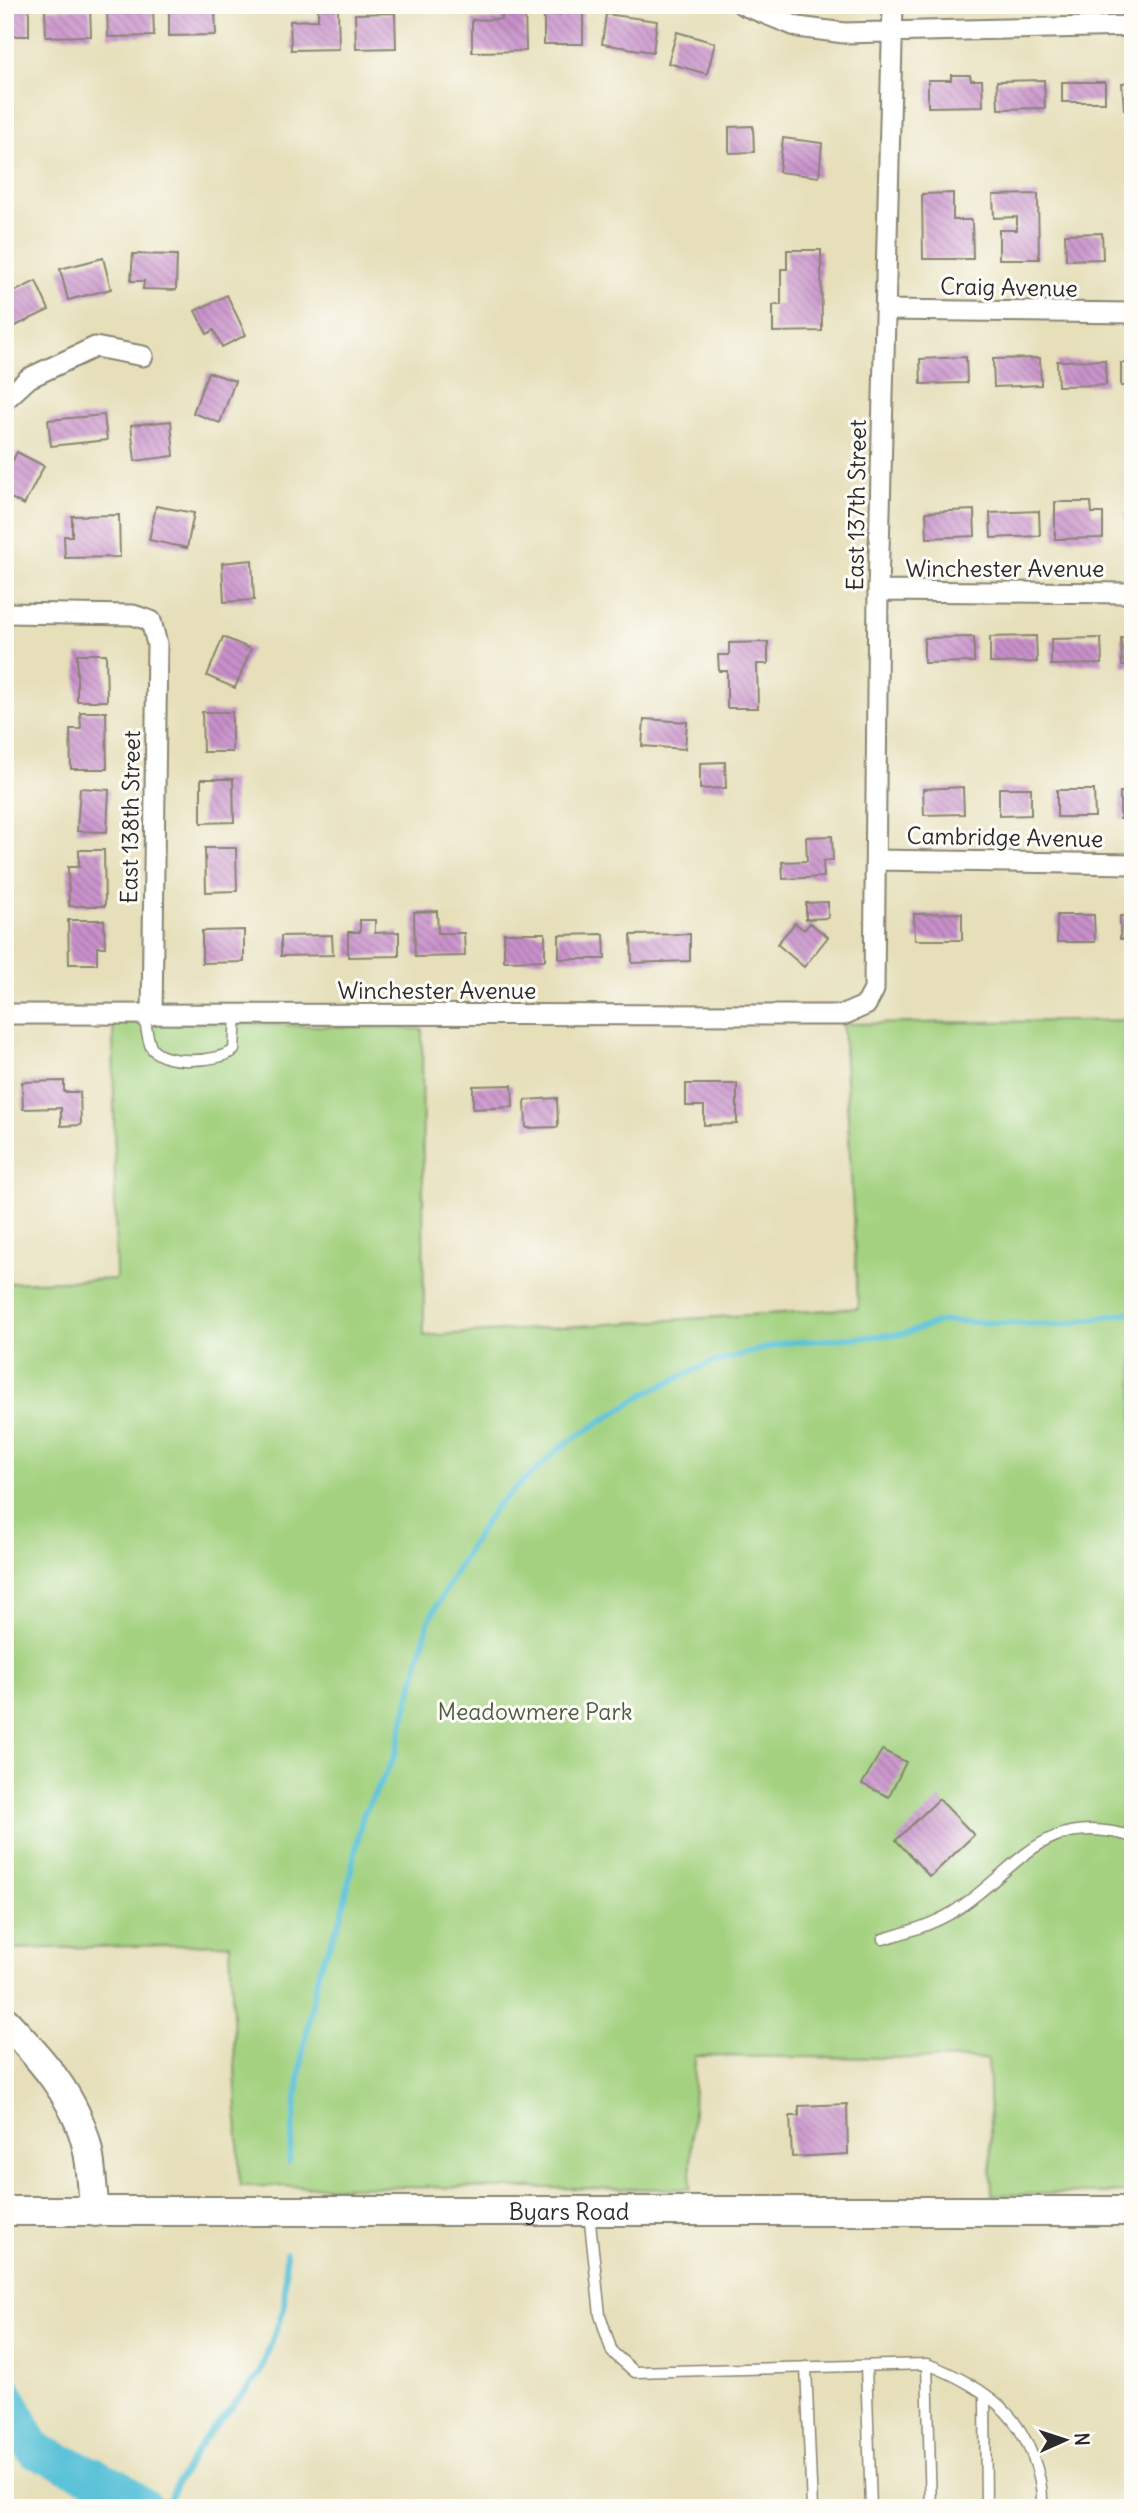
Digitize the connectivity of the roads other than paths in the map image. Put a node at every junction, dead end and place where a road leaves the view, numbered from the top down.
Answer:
1 (743, 5) edge
2 (892, 5) edge
3 (1133, 26) edge
4 (892, 32) junction
5 (886, 310) junction
6 (1133, 313) edge
7 (143, 356) dead end
8 (5, 400) edge
9 (878, 592) junction
10 (1133, 593) edge
11 (5, 613) edge
12 (876, 860) junction
13 (1133, 864) edge
14 (866, 1005) joint
15 (5, 1014) edge
16 (148, 1015) junction
17 (236, 1015) junction
18 (1133, 1837) edge
19 (883, 1939) dead end
20 (5, 2021) edge
21 (5, 2211) edge
22 (1133, 2211) edge
23 (95, 2212) junction
24 (589, 2212) junction
25 (927, 2364) junction
26 (866, 2366) junction
27 (806, 2367) junction
28 (985, 2396) junction
29 (812, 2508) edge
30 (870, 2508) edge
31 (931, 2508) edge
32 (986, 2508) edge
33 (1042, 2508) edge

1 - 4 street
2 - 4 street, East 137th Street
3 - 4 street
4 - 5 street, East 137th Street
5 - 6 street, Craig Avenue
5 - 9 street, East 137th Street
7 - 8 street
9 - 10 street, Winchester Avenue
9 - 12 street, East 137th Street
11 - 16 street, East 138th Street
12 - 13 street, Cambridge Avenue
12 - 14 street, East 137th Street
14 - 17 street, Winchester Avenue
15 - 16 street, Winchester Avenue
16 - 17 street, Winchester Avenue
16 - 17 lane
18 - 19 lane
20 - 23 street
21 - 23 street, Byars Road
22 - 24 street, Byars Road
23 - 24 street, Byars Road
24 - 27 lane
25 - 26 lane
25 - 28 lane
25 - 31 lane
26 - 27 lane
26 - 30 lane
27 - 29 lane
28 - 32 lane
28 - 33 lane

